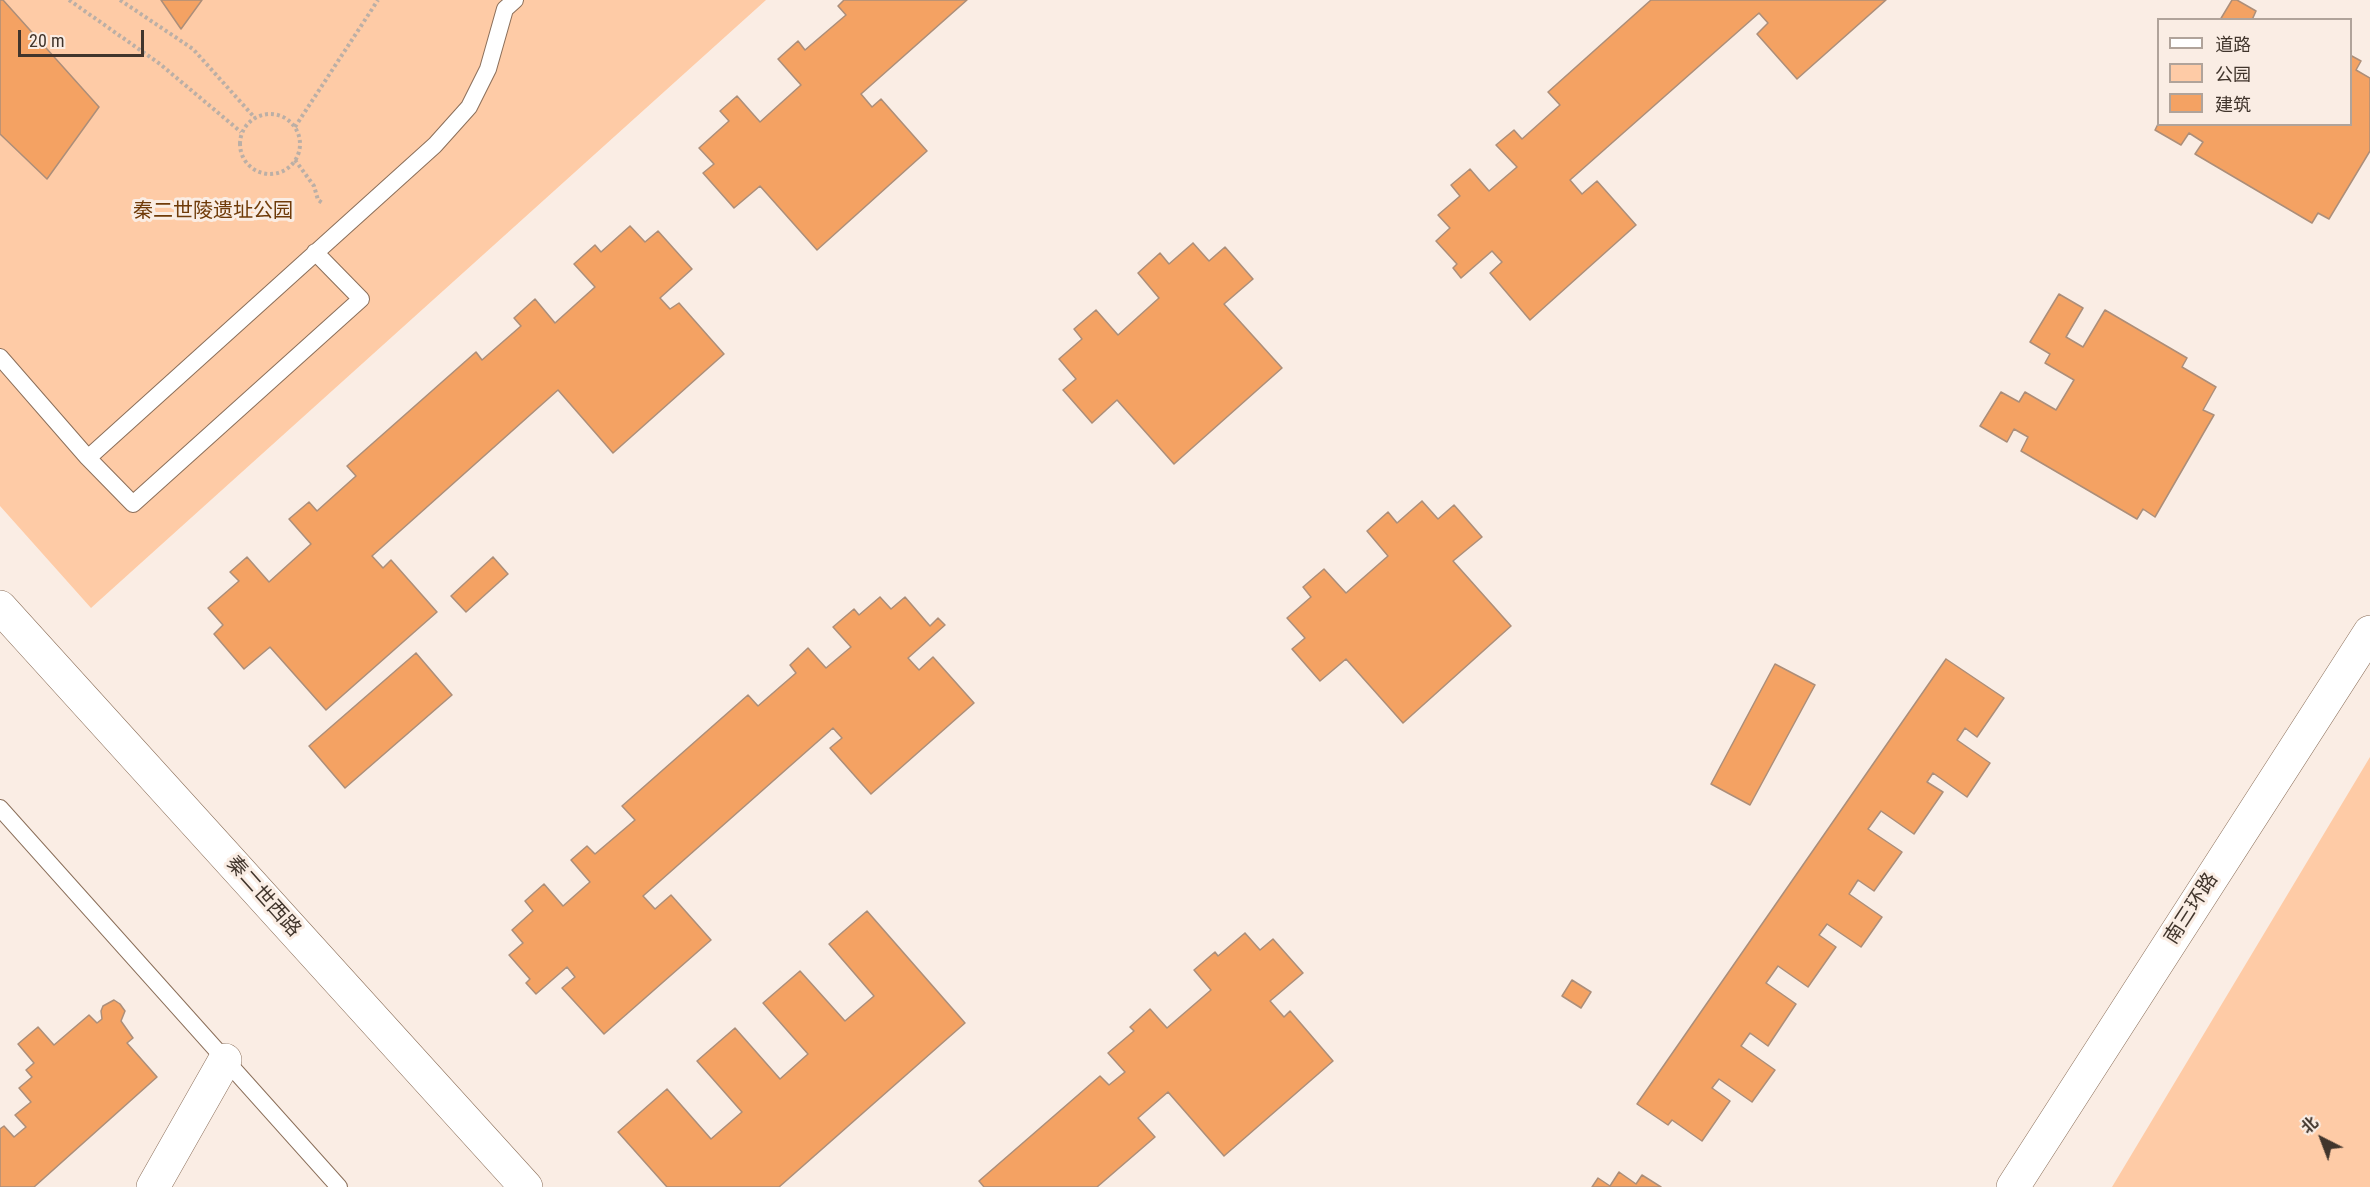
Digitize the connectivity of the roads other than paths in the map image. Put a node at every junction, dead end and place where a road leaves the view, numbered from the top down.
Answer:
1 (515, 0) edge
2 (315, 252) junction
3 (0, 357) edge
4 (88, 458) junction
5 (0, 607) edge
6 (2370, 632) edge
7 (0, 808) edge
8 (225, 1060) junction
9 (153, 1187) edge
10 (339, 1187) edge
11 (526, 1187) edge
12 (2013, 1187) edge

1 - 2 lane
2 - 4 lane
2 - 4 lane
3 - 4 lane
5 - 11 main road, 秦二世西路
6 - 12 main road, 南三环路
7 - 8 lane
8 - 9 main road
8 - 10 lane

